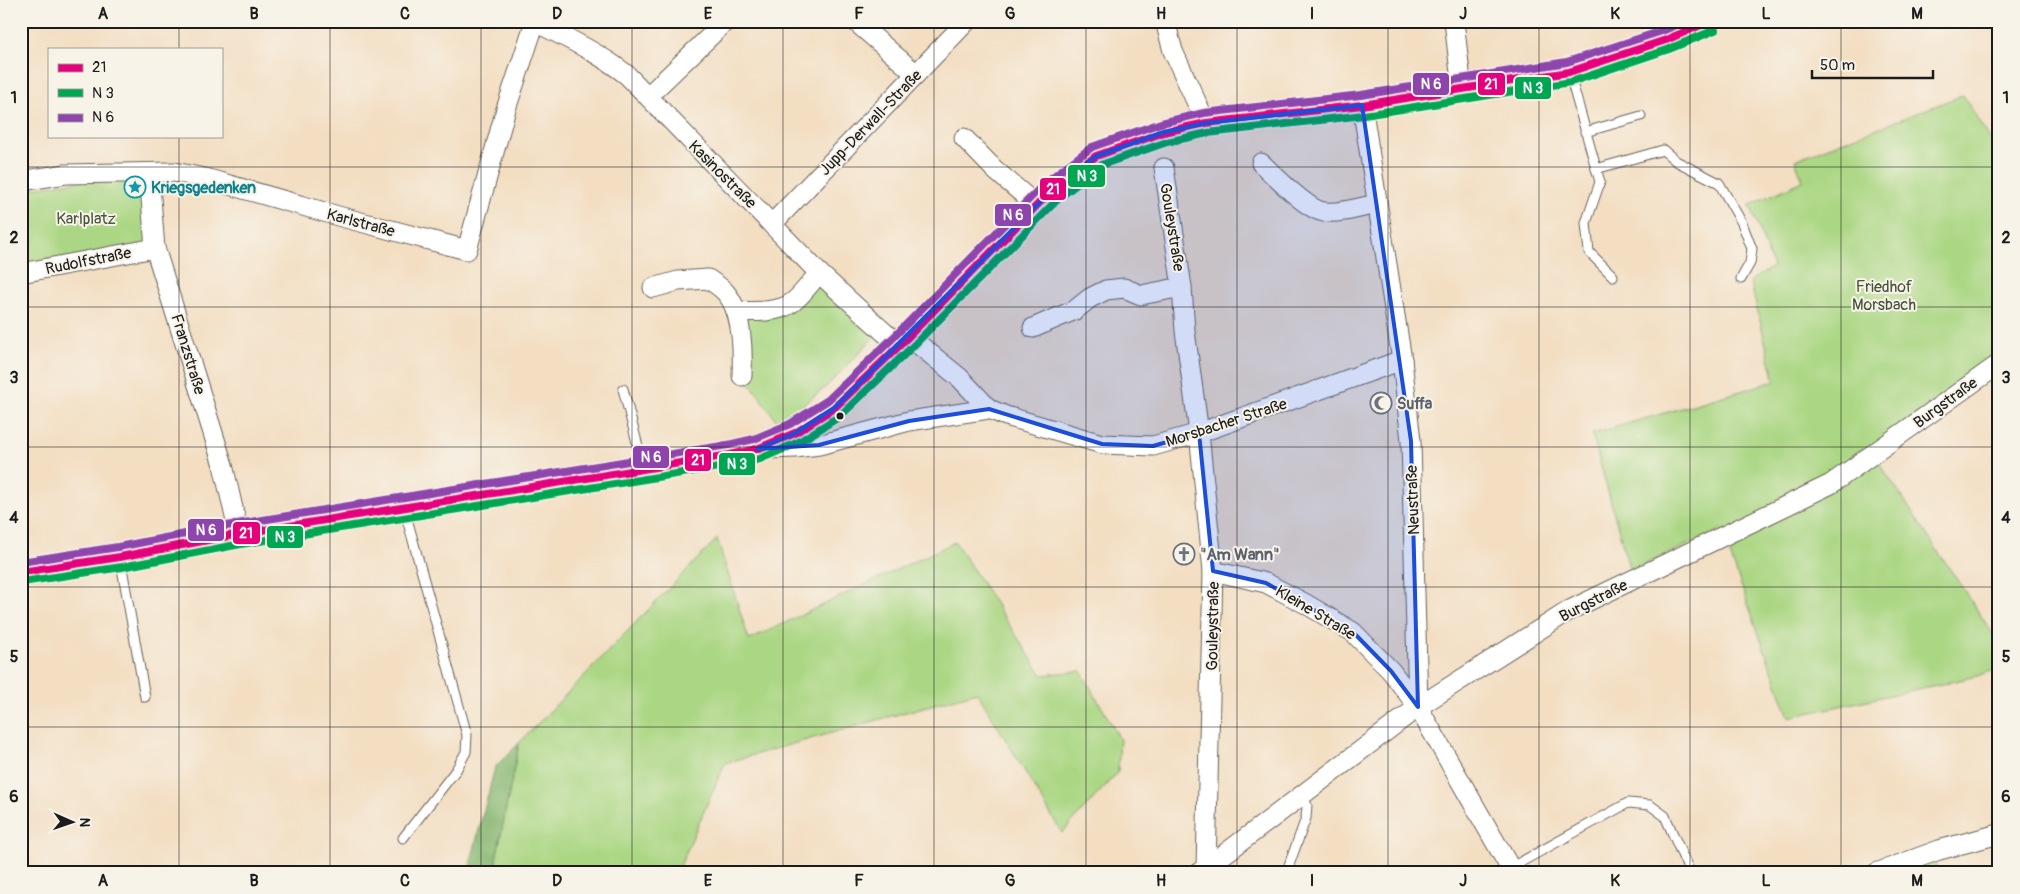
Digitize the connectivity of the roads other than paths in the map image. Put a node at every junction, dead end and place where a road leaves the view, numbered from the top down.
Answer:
1 (726, 21) edge
2 (967, 21) edge
3 (1164, 21) edge
4 (1454, 21) edge
5 (1711, 21) edge
6 (534, 22) edge
7 (860, 26) edge
8 (1569, 72) junction
9 (916, 74) junction
10 (1462, 90) junction
11 (648, 96) junction
12 (1362, 105) junction
13 (1641, 116) dead end
14 (1206, 124) junction
15 (1584, 132) junction
16 (964, 138) dead end
17 (1261, 163) dead end
18 (1164, 168) dead end
19 (1596, 169) junction
20 (149, 173) junction
21 (21, 180) edge
22 (1377, 204) junction
23 (1037, 206) junction
24 (773, 223) junction
25 (155, 248) junction
26 (21, 273) edge
27 (819, 273) junction
28 (1613, 276) dead end
29 (1741, 279) dead end
30 (1182, 287) junction
31 (653, 288) dead end
32 (736, 311) junction
33 (1033, 328) dead end
34 (909, 344) junction
35 (1402, 360) junction
36 (1999, 364) edge
37 (742, 376) dead end
38 (623, 389) dead end
39 (989, 408) junction
40 (1199, 434) junction
41 (758, 449) junction
42 (644, 469) junction
43 (404, 508) junction
44 (239, 534) junction
45 (120, 557) junction
46 (1214, 571) junction
47 (21, 572) edge
48 (145, 697) dead end
49 (1418, 707) junction
50 (1301, 796) junction
51 (1999, 834) edge
52 (403, 838) dead end
53 (1288, 865) dead end
54 (1202, 870) edge
55 (1512, 870) edge
56 (1690, 873) edge
57 (1876, 873) edge

1 - 11 street
2 - 9 street, Jupp-Derwall-Straße
3 - 14 street
4 - 10 street
5 - 8 street
6 - 11 street, Kasinostraße
6 - 20 street, Karlstraße
7 - 9 street
8 - 10 street
8 - 15 lane
9 - 24 street, Jupp-Derwall-Straße
10 - 12 street
11 - 24 street, Kasinostraße
12 - 14 street
12 - 22 street, Neustraße
13 - 15 lane
14 - 23 street
15 - 19 lane
16 - 23 street
17 - 22 street
18 - 30 street, Gouleystraße
19 - 28 lane
19 - 29 lane
20 - 21 street, Karlstraße
20 - 25 street, Franzstraße
22 - 35 street, Neustraße
23 - 34 street
24 - 27 street, Kasinostraße
25 - 26 street, Rudolfstraße
25 - 44 street, Franzstraße
27 - 32 street
27 - 34 street, Kasinostraße
30 - 33 street, Gouleystraße
30 - 40 street, Gouleystraße
31 - 32 street
32 - 37 street
34 - 39 street, Morsbacher Straße
34 - 41 street
35 - 40 street, Morsbacher Straße
35 - 49 street, Neustraße
36 - 49 street, Burgstraße
38 - 42 lane
39 - 40 street, Morsbacher Straße
39 - 41 street
40 - 46 street, Gouleystraße
41 - 42 street
42 - 43 street
43 - 44 street
43 - 52 lane
44 - 45 street
45 - 47 street
45 - 48 lane
46 - 49 street, Kleine Straße
46 - 54 street, Gouleystraße
49 - 50 street, Burgstraße
49 - 55 street, Neustraße
50 - 53 lane
50 - 54 street, Burgstraße
51 - 57 street
55 - 56 lane

